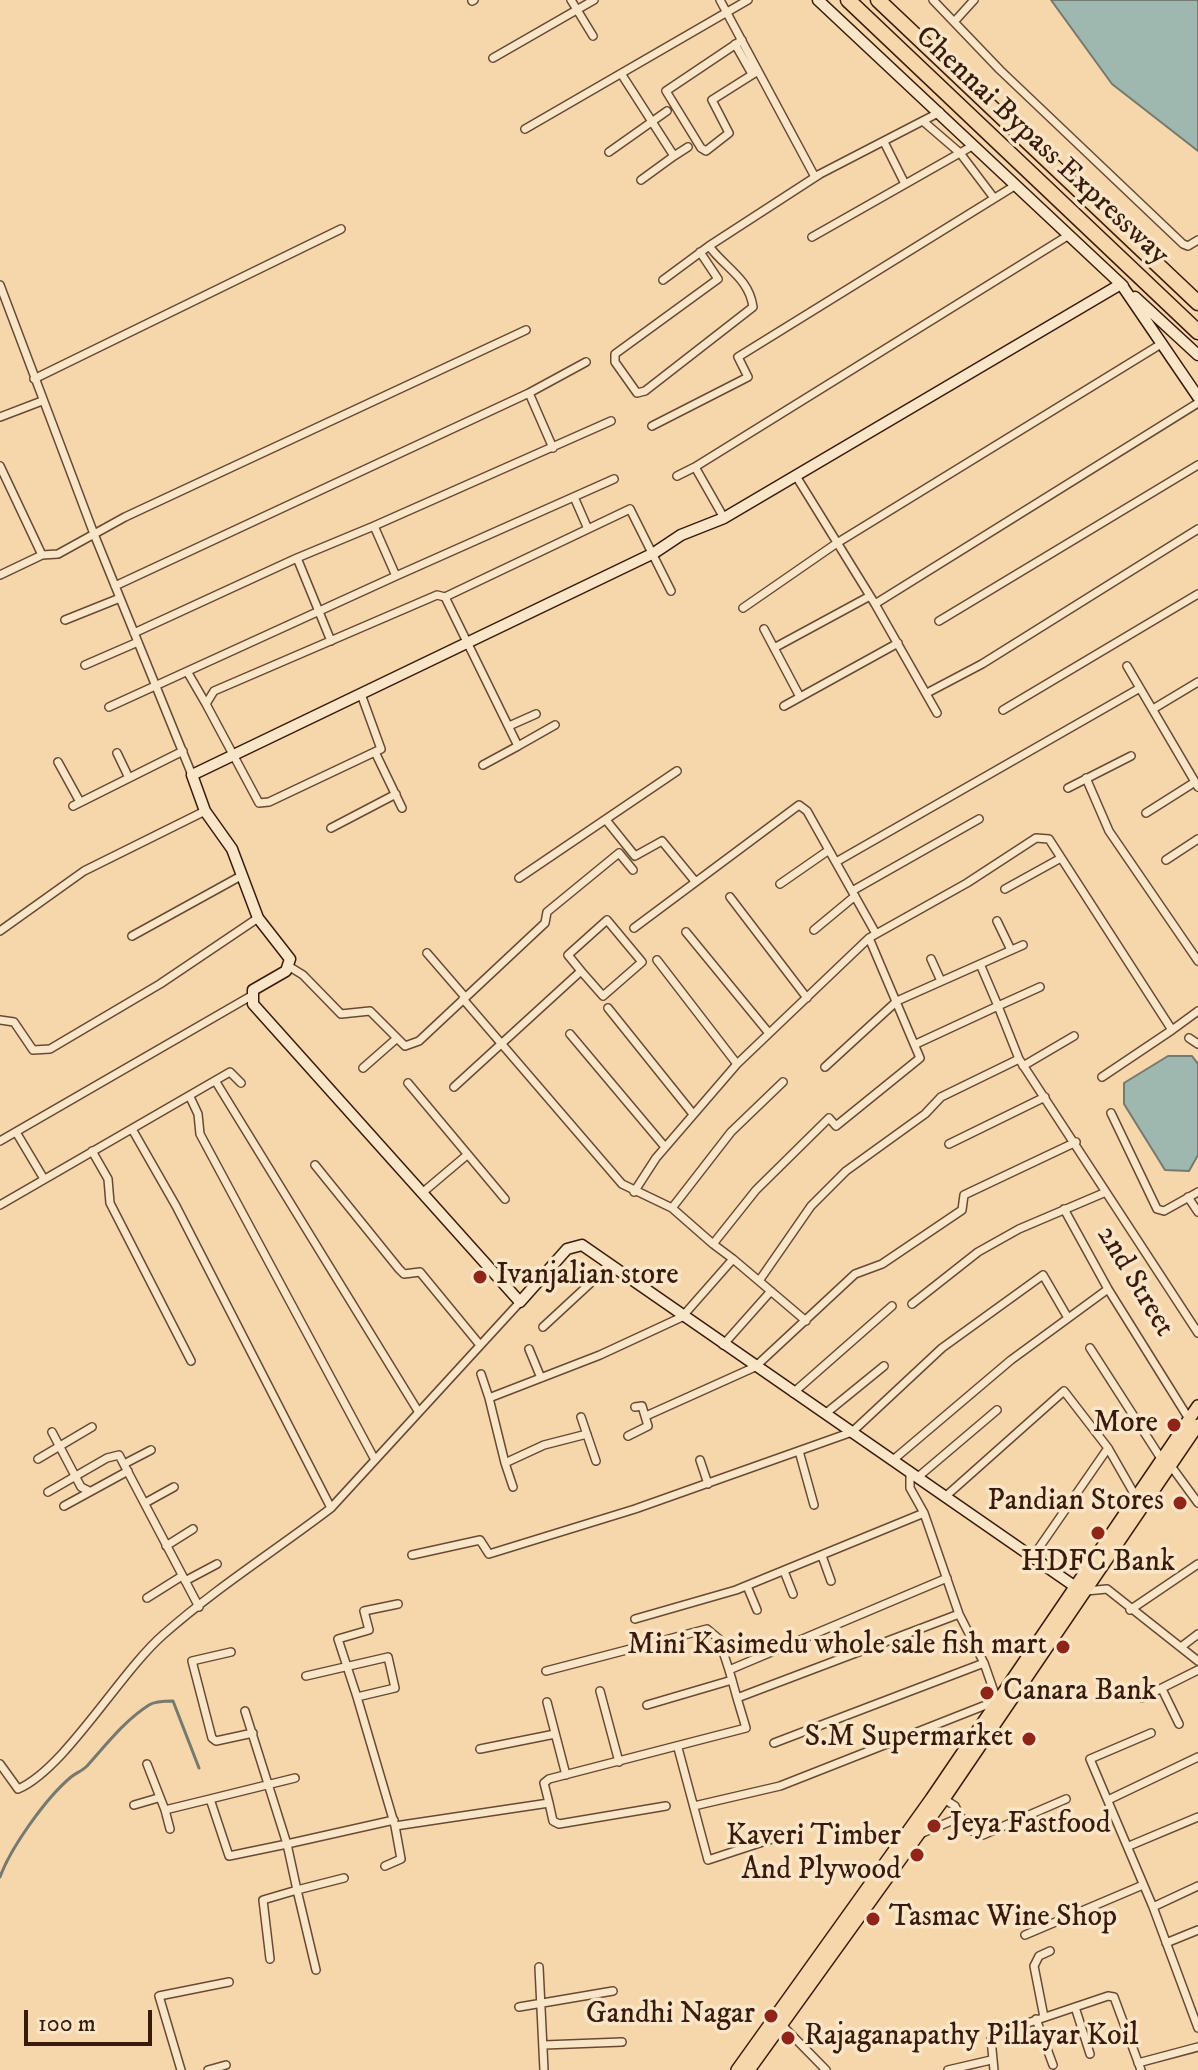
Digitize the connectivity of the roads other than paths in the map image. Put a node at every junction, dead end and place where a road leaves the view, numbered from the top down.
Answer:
1 (571, 0) edge
2 (594, 0) edge
3 (720, 0) edge
4 (748, 0) edge
5 (818, 0) edge
6 (848, 0) edge
7 (878, 0) edge
8 (933, 0) edge
9 (974, 0) edge
10 (577, 10) junction
11 (728, 14) junction
12 (954, 22) junction
13 (593, 36) dead end
14 (738, 42) junction
15 (493, 58) dead end
16 (755, 73) junction
17 (622, 75) junction
18 (667, 111) dead end
19 (940, 112) junction
20 (654, 121) junction
21 (924, 122) junction
22 (525, 129) dead end
23 (884, 142) junction
24 (974, 145) junction
25 (688, 147) dead end
26 (609, 152) dead end
27 (960, 153) junction
28 (674, 156) junction
29 (815, 177) junction
30 (641, 180) dead end
31 (905, 184) junction
32 (1016, 185) junction
33 (994, 198) junction
34 (341, 229) dead end
35 (1069, 235) junction
36 (812, 237) dead end
37 (1198, 240) edge
38 (709, 246) junction
39 (700, 252) junction
40 (663, 280) dead end
41 (1121, 284) junction
42 (0, 285) edge
43 (1198, 303) edge
44 (526, 330) dead end
45 (1198, 332) edge
46 (1161, 344) junction
47 (1198, 355) edge
48 (586, 362) dead end
49 (34, 379) junction
50 (529, 393) junction
51 (1198, 397) edge
52 (42, 401) junction
53 (1198, 403) edge
54 (0, 417) edge
55 (611, 421) dead end
56 (652, 426) dead end
57 (553, 448) junction
58 (1198, 465) edge
59 (0, 466) edge
60 (695, 467) junction
61 (677, 476) dead end
62 (796, 476) junction
63 (614, 479) dead end
64 (574, 497) junction
65 (724, 518) junction
66 (374, 526) junction
67 (588, 529) junction
68 (1198, 529) edge
69 (94, 534) junction
70 (837, 543) junction
71 (654, 553) junction
72 (42, 555) junction
73 (297, 558) junction
74 (0, 575) edge
75 (396, 576) junction
76 (115, 586) junction
77 (671, 591) dead end
78 (1198, 594) edge
79 (870, 596) junction
80 (445, 597) junction
81 (120, 598) junction
82 (875, 604) junction
83 (743, 608) dead end
84 (319, 612) junction
85 (65, 620) dead end
86 (939, 621) dead end
87 (764, 629) dead end
88 (134, 633) junction
89 (467, 640) junction
90 (331, 641) junction
91 (138, 642) junction
92 (898, 643) junction
93 (774, 648) junction
94 (85, 665) dead end
95 (1127, 666) dead end
96 (188, 673) junction
97 (1198, 682) edge
98 (157, 687) junction
99 (1140, 688) junction
100 (927, 693) junction
101 (361, 694) junction
102 (800, 697) junction
103 (206, 704) junction
104 (784, 706) dead end
105 (109, 707) dead end
106 (1153, 709) junction
107 (1003, 710) dead end
108 (937, 713) dead end
109 (536, 714) dead end
110 (555, 725) dead end
111 (509, 726) junction
112 (518, 746) junction
113 (183, 751) junction
114 (375, 752) junction
115 (117, 753) dead end
116 (1131, 756) dead end
117 (233, 759) junction
118 (58, 762) dead end
119 (483, 765) dead end
120 (677, 771) dead end
121 (192, 775) junction
122 (129, 778) junction
123 (1086, 778) junction
124 (1197, 784) edge
125 (1068, 788) dead end
126 (396, 794) junction
127 (402, 808) dead end
128 (205, 811) junction
129 (1146, 813) dead end
130 (979, 819) dead end
131 (606, 820) junction
132 (331, 828) dead end
133 (1198, 839) edge
134 (829, 850) junction
135 (1061, 858) junction
136 (1166, 860) dead end
137 (836, 862) junction
138 (633, 870) dead end
139 (239, 877) junction
140 (519, 878) dead end
141 (694, 880) junction
142 (780, 884) dead end
143 (1005, 889) dead end
144 (854, 894) junction
145 (730, 897) dead end
146 (258, 918) junction
147 (997, 921) dead end
148 (634, 928) dead end
149 (814, 930) dead end
150 (0, 931) edge
151 (686, 932) dead end
152 (872, 935) junction
153 (132, 936) dead end
154 (1023, 945) dead end
155 (1011, 950) junction
156 (427, 953) dead end
157 (931, 959) dead end
158 (657, 960) dead end
159 (1198, 961) edge
160 (980, 964) junction
161 (290, 967) junction
162 (581, 971) junction
163 (941, 981) junction
164 (1040, 987) dead end
165 (251, 996) junction
166 (464, 998) junction
167 (807, 998) junction
168 (897, 1001) junction
169 (998, 1006) junction
170 (608, 1008) dead end
171 (1198, 1011) edge
172 (0, 1020) edge
173 (1172, 1030) junction
174 (768, 1032) junction
175 (570, 1034) dead end
176 (1074, 1036) dead end
177 (1189, 1038) dead end
178 (396, 1039) junction
179 (503, 1042) junction
180 (916, 1044) junction
181 (1198, 1044) edge
182 (1021, 1062) junction
183 (737, 1064) junction
184 (825, 1067) dead end
185 (363, 1068) dead end
186 (1102, 1077) dead end
187 (216, 1082) junction
188 (783, 1082) dead end
189 (241, 1083) dead end
190 (408, 1083) dead end
191 (454, 1087) dead end
192 (190, 1097) junction
193 (1045, 1097) junction
194 (1111, 1113) dead end
195 (693, 1114) junction
196 (132, 1129) junction
197 (16, 1132) junction
198 (0, 1141) edge
199 (1076, 1142) junction
200 (949, 1144) dead end
201 (665, 1147) junction
202 (92, 1151) junction
203 (467, 1155) junction
204 (315, 1165) dead end
205 (44, 1179) junction
206 (634, 1192) junction
207 (1106, 1192) junction
208 (1198, 1192) edge
209 (422, 1193) junction
210 (1188, 1197) junction
211 (505, 1199) dead end
212 (0, 1205) edge
213 (672, 1208) junction
214 (1064, 1209) junction
215 (1198, 1212) edge
216 (713, 1244) junction
217 (733, 1259) junction
218 (610, 1265) junction
219 (759, 1281) junction
220 (1108, 1289) junction
221 (771, 1291) junction
222 (520, 1302) junction
223 (912, 1304) dead end
224 (892, 1306) dead end
225 (682, 1317) junction
226 (1068, 1318) junction
227 (806, 1321) junction
228 (543, 1327) dead end
229 (1198, 1333) edge
230 (480, 1345) junction
231 (723, 1345) junction
232 (1090, 1348) dead end
233 (529, 1349) dead end
234 (191, 1361) dead end
235 (884, 1366) dead end
236 (755, 1367) junction
237 (481, 1374) dead end
238 (541, 1378) junction
239 (793, 1393) junction
240 (489, 1398) junction
241 (1198, 1406) edge
242 (635, 1407) dead end
243 (997, 1410) dead end
244 (418, 1411) junction
245 (825, 1414) junction
246 (646, 1416) junction
247 (581, 1417) dead end
248 (1194, 1422) edge
249 (92, 1427) dead end
250 (52, 1432) dead end
251 (852, 1432) junction
252 (587, 1434) junction
253 (628, 1436) dead end
254 (59, 1446) junction
255 (1108, 1448) junction
256 (151, 1450) dead end
257 (799, 1451) junction
258 (38, 1459) dead end
259 (375, 1460) junction
260 (700, 1460) dead end
261 (893, 1460) junction
262 (596, 1461) dead end
263 (505, 1463) junction
264 (1166, 1463) junction
265 (126, 1467) junction
266 (914, 1474) junction
267 (75, 1476) junction
268 (708, 1484) junction
269 (174, 1487) dead end
270 (513, 1487) dead end
271 (89, 1491) junction
272 (48, 1492) dead end
273 (946, 1496) junction
274 (1136, 1497) junction
275 (145, 1503) junction
276 (1198, 1503) edge
277 (814, 1505) dead end
278 (64, 1506) dead end
279 (331, 1508) junction
280 (924, 1513) junction
281 (193, 1529) dead end
282 (166, 1546) junction
283 (412, 1555) dead end
284 (1034, 1555) junction
285 (822, 1556) junction
286 (217, 1564) dead end
287 (1198, 1564) edge
288 (784, 1571) junction
289 (184, 1578) junction
290 (947, 1578) junction
291 (831, 1581) dead end
292 (747, 1586) junction
293 (1081, 1590) junction
294 (793, 1594) dead end
295 (147, 1598) dead end
296 (398, 1604) dead end
297 (199, 1607) junction
298 (757, 1610) dead end
299 (1130, 1610) junction
300 (959, 1614) junction
301 (635, 1619) dead end
302 (1198, 1634) edge
303 (1181, 1647) junction
304 (231, 1652) dead end
305 (1198, 1661) edge
306 (984, 1663) junction
307 (346, 1665) junction
308 (729, 1670) junction
309 (1198, 1670) edge
310 (546, 1671) dead end
311 (306, 1676) dead end
312 (732, 1680) junction
313 (1162, 1689) junction
314 (600, 1691) dead end
315 (357, 1697) junction
316 (737, 1698) junction
317 (1142, 1698) dead end
318 (547, 1702) dead end
319 (647, 1705) dead end
320 (1001, 1705) junction
321 (245, 1711) dead end
322 (1179, 1724) dead end
323 (253, 1733) junction
324 (1151, 1733) dead end
325 (555, 1734) junction
326 (774, 1743) dead end
327 (678, 1748) junction
328 (480, 1749) dead end
329 (1198, 1757) edge
330 (619, 1762) junction
331 (0, 1764) edge
332 (147, 1764) dead end
333 (566, 1775) junction
334 (295, 1778) dead end
335 (271, 1784) junction
336 (158, 1798) junction
337 (210, 1799) junction
338 (944, 1799) junction
339 (1066, 1799) dead end
340 (1108, 1800) junction
341 (549, 1803) junction
342 (134, 1805) dead end
343 (666, 1806) dead end
344 (694, 1806) junction
345 (165, 1810) junction
346 (961, 1817) junction
347 (1198, 1817) edge
348 (394, 1823) junction
349 (170, 1829) dead end
350 (918, 1834) junction
351 (775, 1838) dead end
352 (287, 1844) junction
353 (1129, 1846) junction
354 (385, 1866) dead end
355 (344, 1878) dead end
356 (1143, 1885) junction
357 (1198, 1886) edge
358 (297, 1890) junction
359 (1153, 1907) junction
360 (1198, 1930) edge
361 (1025, 1935) dead end
362 (1166, 1943) junction
363 (1050, 1951) dead end
364 (270, 1959) dead end
365 (539, 1967) dead end
366 (316, 1970) dead end
367 (229, 1982) dead end
368 (613, 1991) dead end
369 (542, 2003) junction
370 (519, 2007) dead end
371 (1075, 2007) junction
372 (1040, 2018) junction
373 (778, 2022) junction
374 (1198, 2028) edge
375 (622, 2042) dead end
376 (544, 2045) junction
377 (1198, 2047) edge
378 (1090, 2054) dead end
379 (991, 2060) junction
380 (226, 2065) dead end
381 (1053, 2065) dead end
382 (1139, 2066) edge
383 (181, 2070) edge
384 (208, 2070) edge
385 (544, 2070) edge
386 (737, 2070) edge
387 (749, 2070) edge
388 (826, 2070) edge
389 (948, 2070) edge
390 (994, 2070) edge

1 - 10 street
2 - 10 street
3 - 11 street
4 - 11 street
5 - 19 street
6 - 45 highway, Chennai Bypass Expressway
7 - 43 highway, Chennai Bypass Expressway
8 - 12 street
9 - 12 street
10 - 13 street
10 - 15 street
11 - 14 street
11 - 17 street
12 - 37 street
14 - 16 street
14 - 16 street
16 - 29 street
17 - 20 street
17 - 22 street
18 - 20 street
19 - 21 street
19 - 24 street
20 - 26 street
20 - 28 street
21 - 23 street
21 - 27 street
23 - 29 street
23 - 31 street
24 - 27 street
24 - 32 street
25 - 28 street
27 - 31 street
27 - 33 street
28 - 30 street
29 - 38 street
31 - 36 street
32 - 33 street
32 - 35 street
33 - 56 street
34 - 49 street
35 - 41 street
35 - 60 street
38 - 39 street
38 - 39 street
39 - 40 street
41 - 46 street
41 - 47 street
41 - 62 street
42 - 49 street
44 - 69 street
46 - 51 street
46 - 70 street
48 - 50 street
49 - 52 street
50 - 57 street
50 - 76 street
52 - 54 street
52 - 69 street
53 - 82 street
55 - 57 street
57 - 66 street
58 - 86 street
59 - 72 street
60 - 61 street
60 - 65 street
62 - 65 street
62 - 70 street
63 - 64 street
64 - 67 street
64 - 75 street
65 - 71 street
66 - 73 street
66 - 75 street
67 - 71 street
67 - 80 street
68 - 100 street
69 - 72 street
69 - 76 street
70 - 79 street
70 - 83 street
71 - 77 street
71 - 89 street
72 - 74 street
73 - 84 street
73 - 88 street
75 - 84 street
76 - 81 street
78 - 107 street
79 - 82 street
79 - 93 street
80 - 89 street
80 - 90 street
81 - 85 street
81 - 88 street
82 - 92 street
84 - 90 street
84 - 96 street
87 - 93 street
88 - 91 street
89 - 101 street
89 - 111 street
90 - 103 street
91 - 94 street
91 - 98 street
92 - 100 street
92 - 102 street
93 - 102 street
95 - 99 street
96 - 98 street
96 - 103 street
97 - 106 street
98 - 105 street
98 - 113 street
99 - 106 street
99 - 137 street
100 - 108 street
101 - 114 street
101 - 117 street
102 - 104 street
103 - 117 street
106 - 124 street
109 - 111 street
110 - 112 street
111 - 112 street
112 - 119 street
113 - 121 street
113 - 122 street
114 - 117 street
114 - 126 street
115 - 122 street
116 - 123 street
117 - 121 street
118 - 122 street
120 - 131 street
121 - 128 street
123 - 125 street
123 - 159 street
124 - 129 street
126 - 127 street
126 - 132 street
128 - 139 street
128 - 150 street
130 - 144 street
131 - 140 street
131 - 141 street
133 - 136 street
134 - 137 street
134 - 141 street
134 - 142 street
135 - 143 street
135 - 152 street
135 - 173 street
137 - 144 street
138 - 166 street
139 - 146 street
139 - 153 street
141 - 148 street
144 - 149 street
144 - 152 street
145 - 167 street
146 - 161 street
146 - 172 street
147 - 155 street
151 - 174 street
152 - 167 street
152 - 168 street
154 - 155 street
155 - 160 street
156 - 166 street
157 - 163 street
158 - 183 street
160 - 163 street
160 - 169 street
161 - 165 street
161 - 178 street
162 - 162 street
162 - 179 street
163 - 168 street
164 - 169 street
165 - 197 street
165 - 209 street
166 - 178 street
166 - 179 street
167 - 174 street
168 - 180 street
168 - 184 street
169 - 180 street
169 - 182 street
170 - 195 street
171 - 173 street
173 - 186 street
174 - 183 street
175 - 201 street
176 - 182 street
177 - 181 street
178 - 185 street
179 - 191 street
179 - 206 street
180 - 216 street
182 - 193 street
182 - 219 street
183 - 195 street
187 - 189 street
187 - 192 street
187 - 244 street
188 - 213 street
190 - 203 street
192 - 196 street
192 - 259 street
193 - 199 street
193 - 200 street
194 - 210 street
195 - 201 street
196 - 202 street
196 - 279 street
197 - 198 street
197 - 205 street
199 - 207 street
199 - 227 street
201 - 206 street
202 - 205 street
202 - 234 street
203 - 209 street
203 - 211 street
204 - 230 street
205 - 212 street
206 - 213 street
207 - 214 street
207 - 229 street
208 - 210 street
209 - 222 street
210 - 215 street
213 - 216 street
214 - 220 street, 2nd Street
214 - 223 street
216 - 217 street
217 - 219 street
217 - 225 street
218 - 222 street
218 - 225 street
218 - 228 street
219 - 221 street
220 - 226 street
220 - 248 street, 2nd Street
221 - 227 street
221 - 231 street
222 - 230 street
224 - 239 street
225 - 231 street
225 - 238 street
226 - 251 street
226 - 261 street
227 - 236 street
230 - 244 street
231 - 236 street
232 - 264 street
233 - 238 street
235 - 245 street
236 - 239 street
236 - 246 street
237 - 240 street
238 - 240 street
239 - 245 street
240 - 263 street
241 - 248 main road
242 - 246 street
243 - 266 street
244 - 259 street
245 - 251 street
246 - 253 street
247 - 252 street
248 - 264 main road
249 - 254 street
250 - 254 street
251 - 257 street
251 - 261 street
252 - 262 street
252 - 263 street
254 - 258 street
254 - 267 street
255 - 273 street
255 - 274 street
255 - 284 street
256 - 265 street
257 - 268 street
257 - 277 street
259 - 279 street
260 - 268 street
261 - 266 street
263 - 270 street
264 - 274 main road
264 - 276 street
264 - 293 main road
265 - 267 street
265 - 271 street
265 - 275 street
266 - 273 street
266 - 280 street
267 - 271 street
267 - 272 street
268 - 283 street
269 - 275 street
271 - 278 street
273 - 284 street
274 - 293 main road
275 - 282 street
279 - 297 street
280 - 285 street
280 - 290 street
281 - 282 street
282 - 289 street
284 - 293 street
285 - 288 street
285 - 291 street
286 - 289 street
287 - 299 street
288 - 292 street
288 - 294 street
289 - 295 street
289 - 297 street
290 - 300 street
290 - 308 street
292 - 298 street
292 - 301 street
293 - 299 street
293 - 320 main road
296 - 307 street
297 - 331 street
299 - 303 street
300 - 306 street
300 - 316 street
302 - 303 street
303 - 305 street
304 - 323 street
306 - 320 street
306 - 326 street
307 - 311 street
307 - 315 street
307 - 315 street
308 - 310 street
308 - 312 street
309 - 313 street
312 - 316 street
312 - 319 street
313 - 317 street
313 - 322 street
314 - 330 street
315 - 348 street
316 - 327 street
318 - 325 street
320 - 338 main road
320 - 344 street
320 - 373 main road
321 - 323 street
323 - 335 street
324 - 340 street
325 - 328 street
325 - 333 street
327 - 330 street
327 - 344 street
329 - 340 street
330 - 333 street
332 - 336 street
333 - 341 street
334 - 335 street
335 - 337 street
335 - 352 street
336 - 342 street
336 - 345 street
337 - 345 street
337 - 352 street
338 - 346 street
338 - 350 main road
339 - 346 street
340 - 353 street
341 - 343 street
341 - 348 street
344 - 351 street
345 - 349 street
346 - 350 street
347 - 353 street
348 - 352 street
348 - 354 street
350 - 373 main road
352 - 358 street
353 - 356 street
355 - 358 street
356 - 359 street
356 - 361 street
357 - 359 street
358 - 364 street
358 - 366 street
359 - 362 street
360 - 362 street
362 - 374 street
363 - 372 street
365 - 369 street
367 - 383 street
368 - 369 street
369 - 370 street
369 - 376 street
371 - 372 street
371 - 378 street
371 - 382 street
372 - 379 street
372 - 381 street
373 - 386 main road
373 - 387 main road
373 - 388 street
375 - 376 street
376 - 385 street
377 - 382 street
379 - 389 street
379 - 390 street
380 - 384 street

